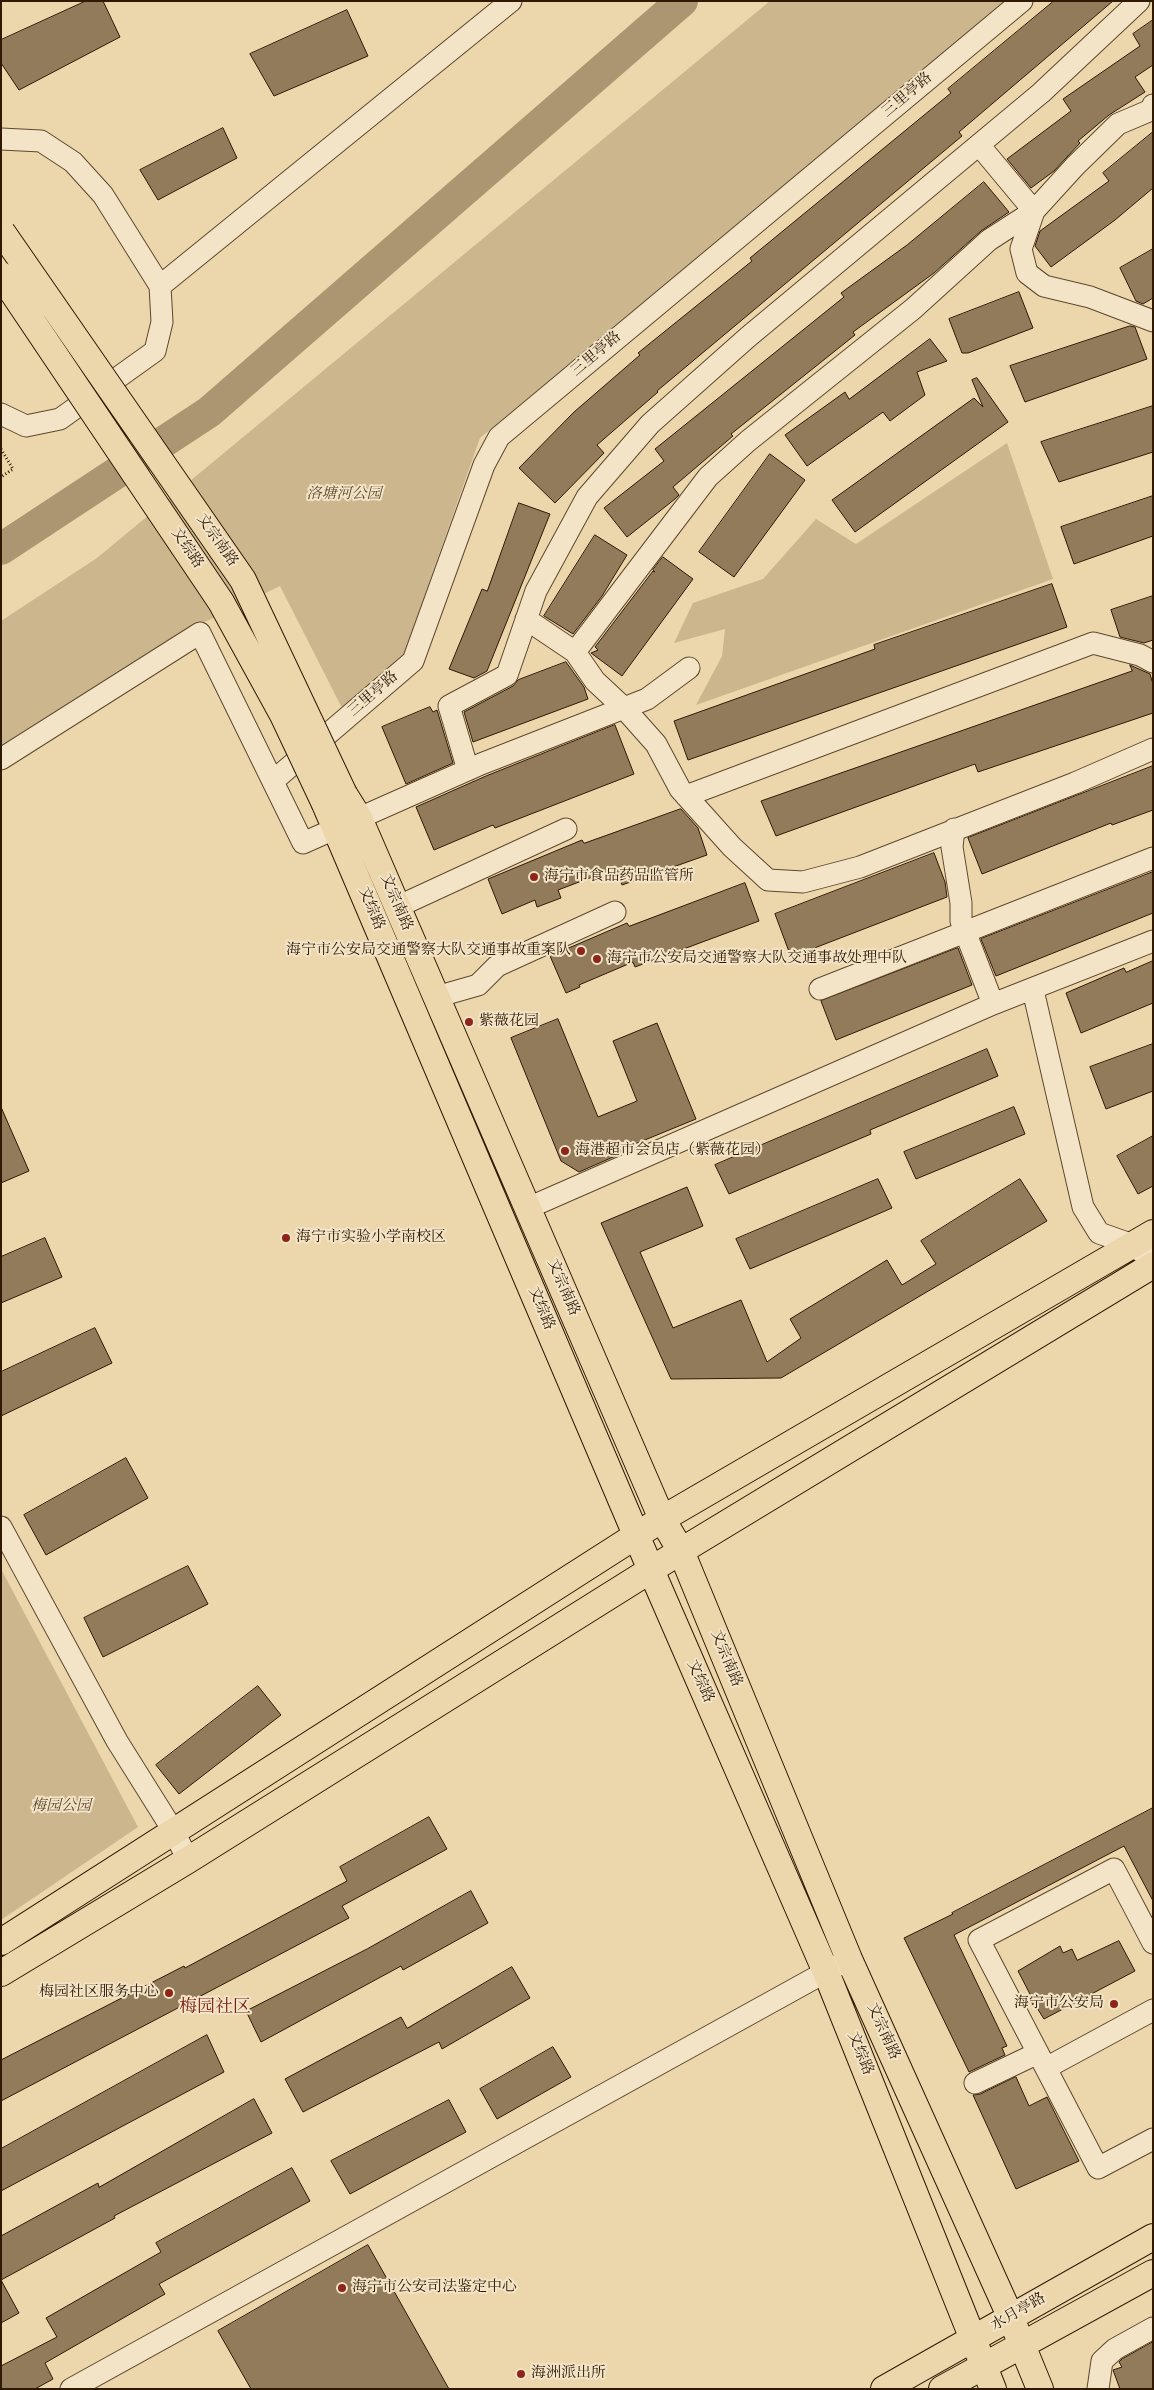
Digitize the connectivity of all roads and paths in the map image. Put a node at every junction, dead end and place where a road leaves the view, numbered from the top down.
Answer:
1 (511, 1) edge
2 (1022, 1) edge
3 (1139, 1) edge
4 (1153, 105) edge
5 (1, 139) edge
6 (979, 145) junction
7 (1034, 211) junction
8 (2, 232) edge
9 (1, 275) edge
10 (160, 286) junction
11 (1153, 321) edge
12 (1, 414) edge
13 (1, 449) edge
14 (1, 476) edge
15 (526, 619) junction
16 (575, 652) junction
17 (1153, 662) edge
18 (689, 668) dead end
19 (624, 708) junction
20 (1153, 749) edge
21 (1, 759) edge
22 (468, 770) junction
23 (273, 781) junction
24 (686, 796) junction
25 (335, 799) junction
26 (347, 824) junction
27 (954, 829) junction
28 (566, 830) dead end
29 (1153, 858) edge
30 (397, 907) junction
31 (615, 912) dead end
32 (965, 931) junction
33 (1153, 941) edge
34 (820, 989) dead end
35 (1033, 990) junction
36 (436, 997) junction
37 (993, 1004) junction
38 (528, 1208) junction
39 (1146, 1246) edge
40 (1153, 1265) edge
41 (662, 1519) junction
42 (1, 1527) edge
43 (636, 1535) junction
44 (681, 1551) junction
45 (651, 1570) junction
46 (174, 1832) junction
47 (188, 1860) junction
48 (1, 1942) edge
49 (1153, 1944) edge
50 (849, 1959) junction
51 (1, 1972) edge
52 (826, 1972) junction
53 (1153, 2010) edge
54 (1042, 2060) junction
55 (975, 2083) dead end
56 (1153, 2139) edge
57 (1153, 2237) edge
58 (1153, 2273) edge
59 (1010, 2318) junction
60 (1153, 2328) edge
61 (972, 2340) junction
62 (1022, 2345) junction
63 (988, 2377) edge
64 (71, 2389) edge
65 (884, 2389) edge
66 (942, 2389) edge
67 (1040, 2389) edge
68 (1098, 2389) edge

1 - 10 street
2 - 23 street, 三里亭路
3 - 6 street
4 - 7 street
5 - 10 street
6 - 7 street
6 - 15 street
7 - 11 street
7 - 16 street
8 - 25 main road, 文宗南路, bridge
9 - 25 main road, 文综路, bridge
10 - 12 street
13 - 14 path
15 - 16 street
15 - 22 street
16 - 19 street
17 - 24 street
18 - 19 street
19 - 22 street
19 - 24 street
20 - 27 street
21 - 23 street
22 - 26 street
23 - 26 street
24 - 27 street
25 - 26 main road, 文宗南路
26 - 30 main road, 文宗南路
26 - 43 main road, 文综路
27 - 32 street
28 - 30 street
29 - 32 street
30 - 36 main road, 文宗南路
31 - 36 street
32 - 34 street
32 - 37 street
33 - 35 street
35 - 37 street
35 - 39 street
36 - 38 main road, 文宗南路
37 - 38 street
38 - 41 main road, 文宗南路
39 - 41 main road
40 - 44 main road
41 - 43 main road
41 - 44 main road, 文宗南路
42 - 46 street
43 - 45 main road, 文综路
43 - 46 main road
44 - 45 main road
44 - 50 main road, 文宗南路
45 - 47 main road
45 - 52 main road, 文综路
46 - 47 street
46 - 48 main road
47 - 51 main road
49 - 54 street
50 - 52 street
50 - 59 main road, 文宗南路
52 - 61 main road, 文综路
52 - 64 street
53 - 54 street
54 - 55 street
54 - 56 street
57 - 59 main road, 水月亭路
58 - 62 main road, 水月亭路
59 - 61 main road, 水月亭路
59 - 62 main road, 文宗南路
60 - 68 street
61 - 63 main road, 文综路
61 - 65 main road, 水月亭路
62 - 63 main road, 水月亭路
62 - 67 main road, 文宗南路
63 - 66 main road, 水月亭路

